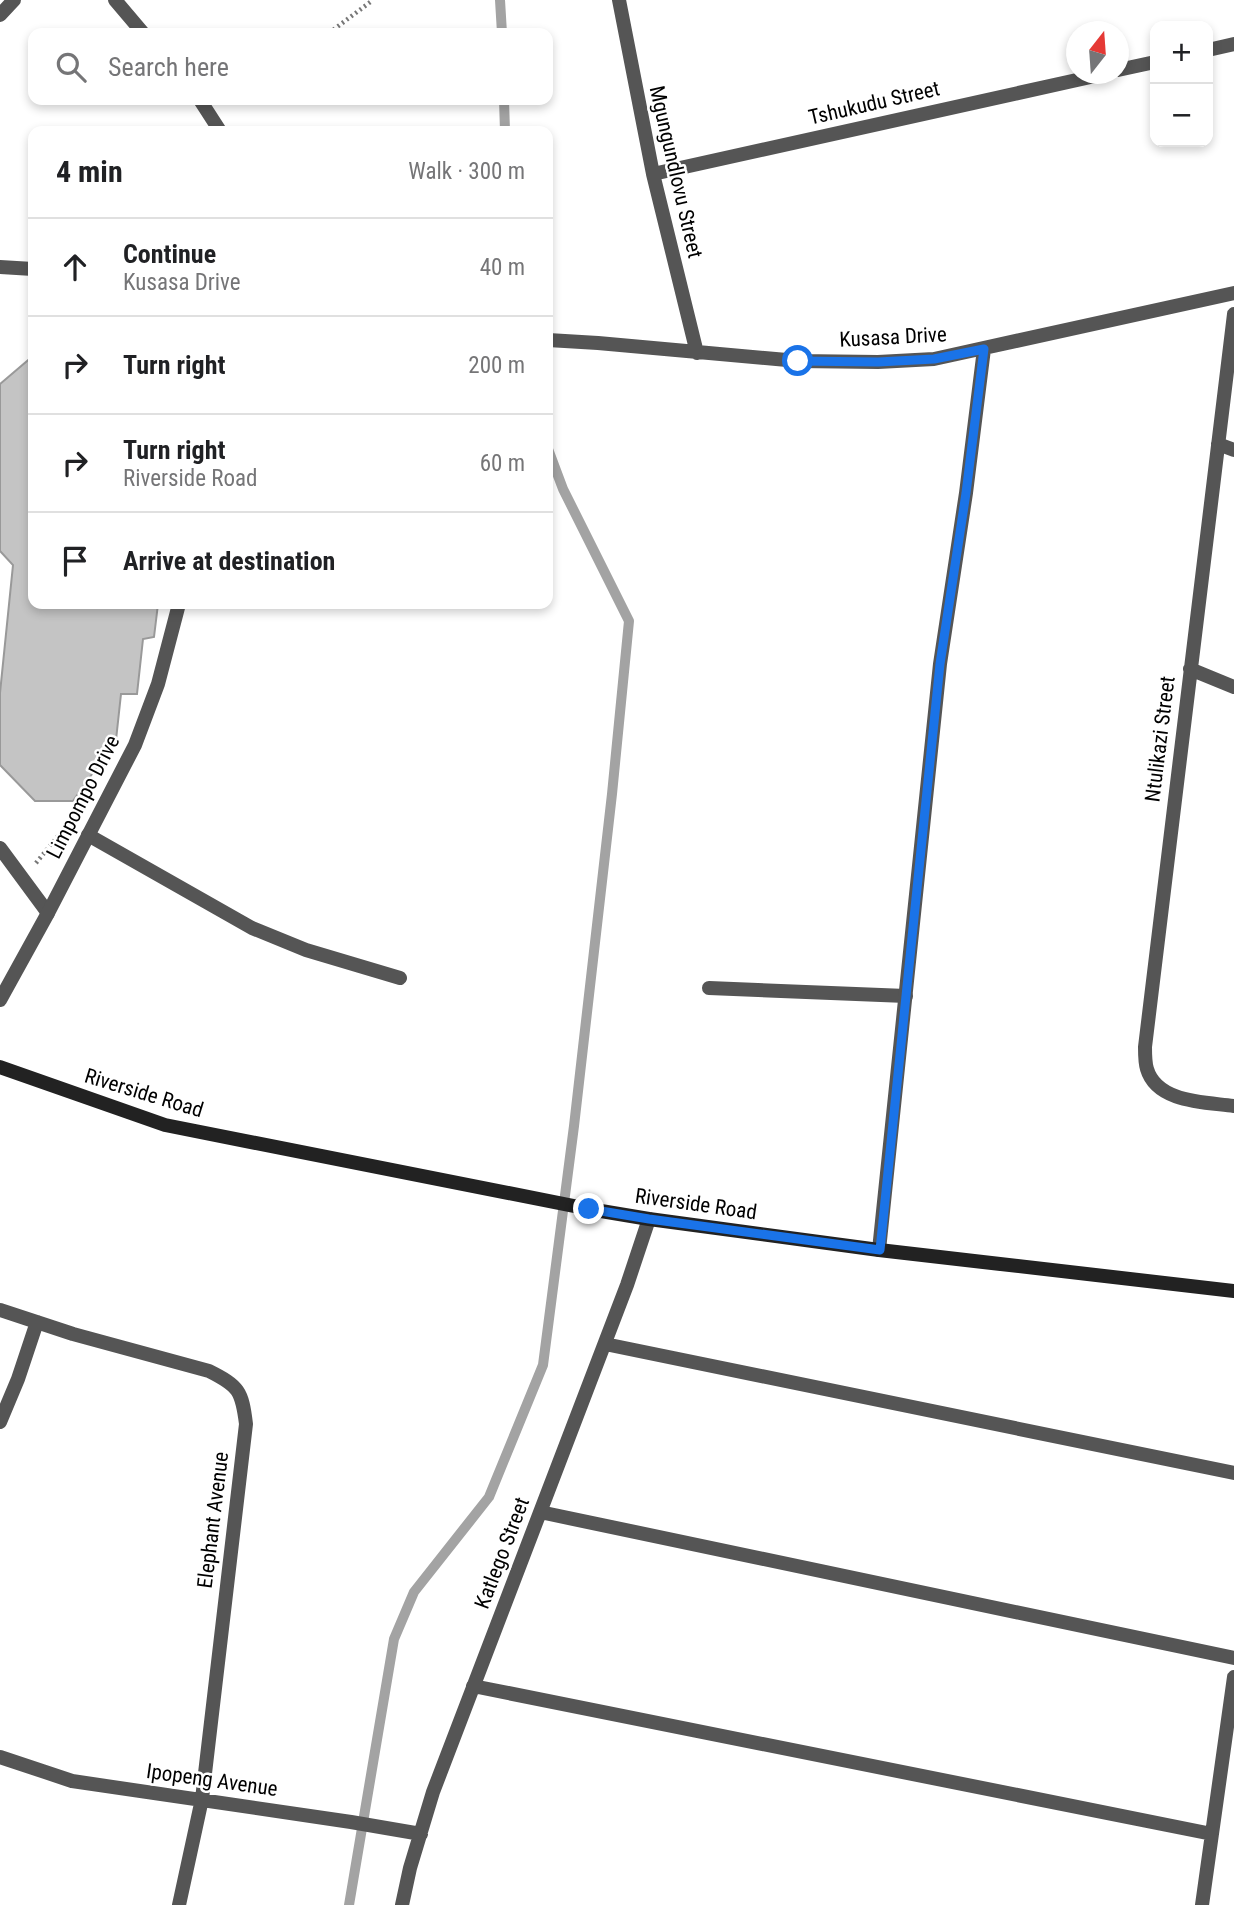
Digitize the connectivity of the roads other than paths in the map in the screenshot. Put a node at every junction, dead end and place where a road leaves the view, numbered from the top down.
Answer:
1 (15, 0) edge
2 (115, 0) edge
3 (619, 0) edge
4 (0, 15) edge
5 (140, 28) edge
6 (1234, 44) edge
7 (1213, 49) edge
8 (1150, 63) edge
9 (1129, 68) edge
10 (1066, 82) edge
11 (203, 105) edge
12 (217, 126) edge
13 (653, 174) junction
14 (0, 267) edge
15 (28, 269) edge
16 (1234, 293) edge
17 (1234, 314) edge
18 (553, 341) edge
19 (984, 349) junction
20 (697, 353) junction
21 (1218, 444) junction
22 (1234, 450) edge
23 (178, 609) edge
24 (1190, 669) junction
25 (1234, 687) edge
26 (88, 835) junction
27 (0, 848) edge
28 (48, 913) junction
29 (400, 978) dead end
30 (709, 988) dead end
31 (905, 996) junction
32 (0, 1000) edge
33 (0, 1067) edge
34 (1234, 1106) edge
35 (649, 1219) junction
36 (880, 1250) junction
37 (1234, 1291) edge
38 (0, 1310) edge
39 (37, 1322) junction
40 (605, 1344) junction
41 (0, 1422) edge
42 (1234, 1473) edge
43 (540, 1512) junction
44 (1234, 1658) edge
45 (1234, 1677) edge
46 (473, 1686) junction
47 (1231, 1714) edge
48 (0, 1757) edge
49 (202, 1799) junction
50 (421, 1834) junction
51 (1212, 1834) junction
52 (179, 1905) edge
53 (402, 1905) edge
54 (1202, 1905) edge

1 - 4 street
2 - 5 street
3 - 13 street, Mgungundlovu Street
6 - 7 street
8 - 9 street
10 - 13 street, Tshukudu Street
11 - 12 street
13 - 20 street, Mgungundlovu Street
14 - 15 street
16 - 19 street, Kusasa Drive
17 - 21 street, Ntulikazi Street
18 - 20 street, Kusasa Drive
19 - 20 street, Kusasa Drive
19 - 31 street
21 - 22 street
21 - 24 street, Ntulikazi Street
23 - 26 street, Limpompo Drive
24 - 25 street
24 - 34 street, Ntulikazi Street
26 - 28 street, Limpompo Drive
26 - 29 street
27 - 28 street
28 - 32 street, Limpompo Drive
30 - 31 street
31 - 36 street
33 - 35 street, Riverside Road
35 - 36 street, Riverside Road
35 - 40 street, Katlego Street
36 - 37 street, Riverside Road
38 - 39 street, Elephant Avenue
39 - 41 street
39 - 49 street, Elephant Avenue
40 - 42 street
40 - 43 street, Katlego Street
43 - 44 street
43 - 46 street, Katlego Street
45 - 47 street
46 - 50 street, Katlego Street
46 - 51 street
47 - 51 street
48 - 49 street, Ipopeng Avenue
49 - 50 street, Ipopeng Avenue
49 - 52 street, Elephant Avenue
50 - 53 street, Katlego Street
51 - 54 street

